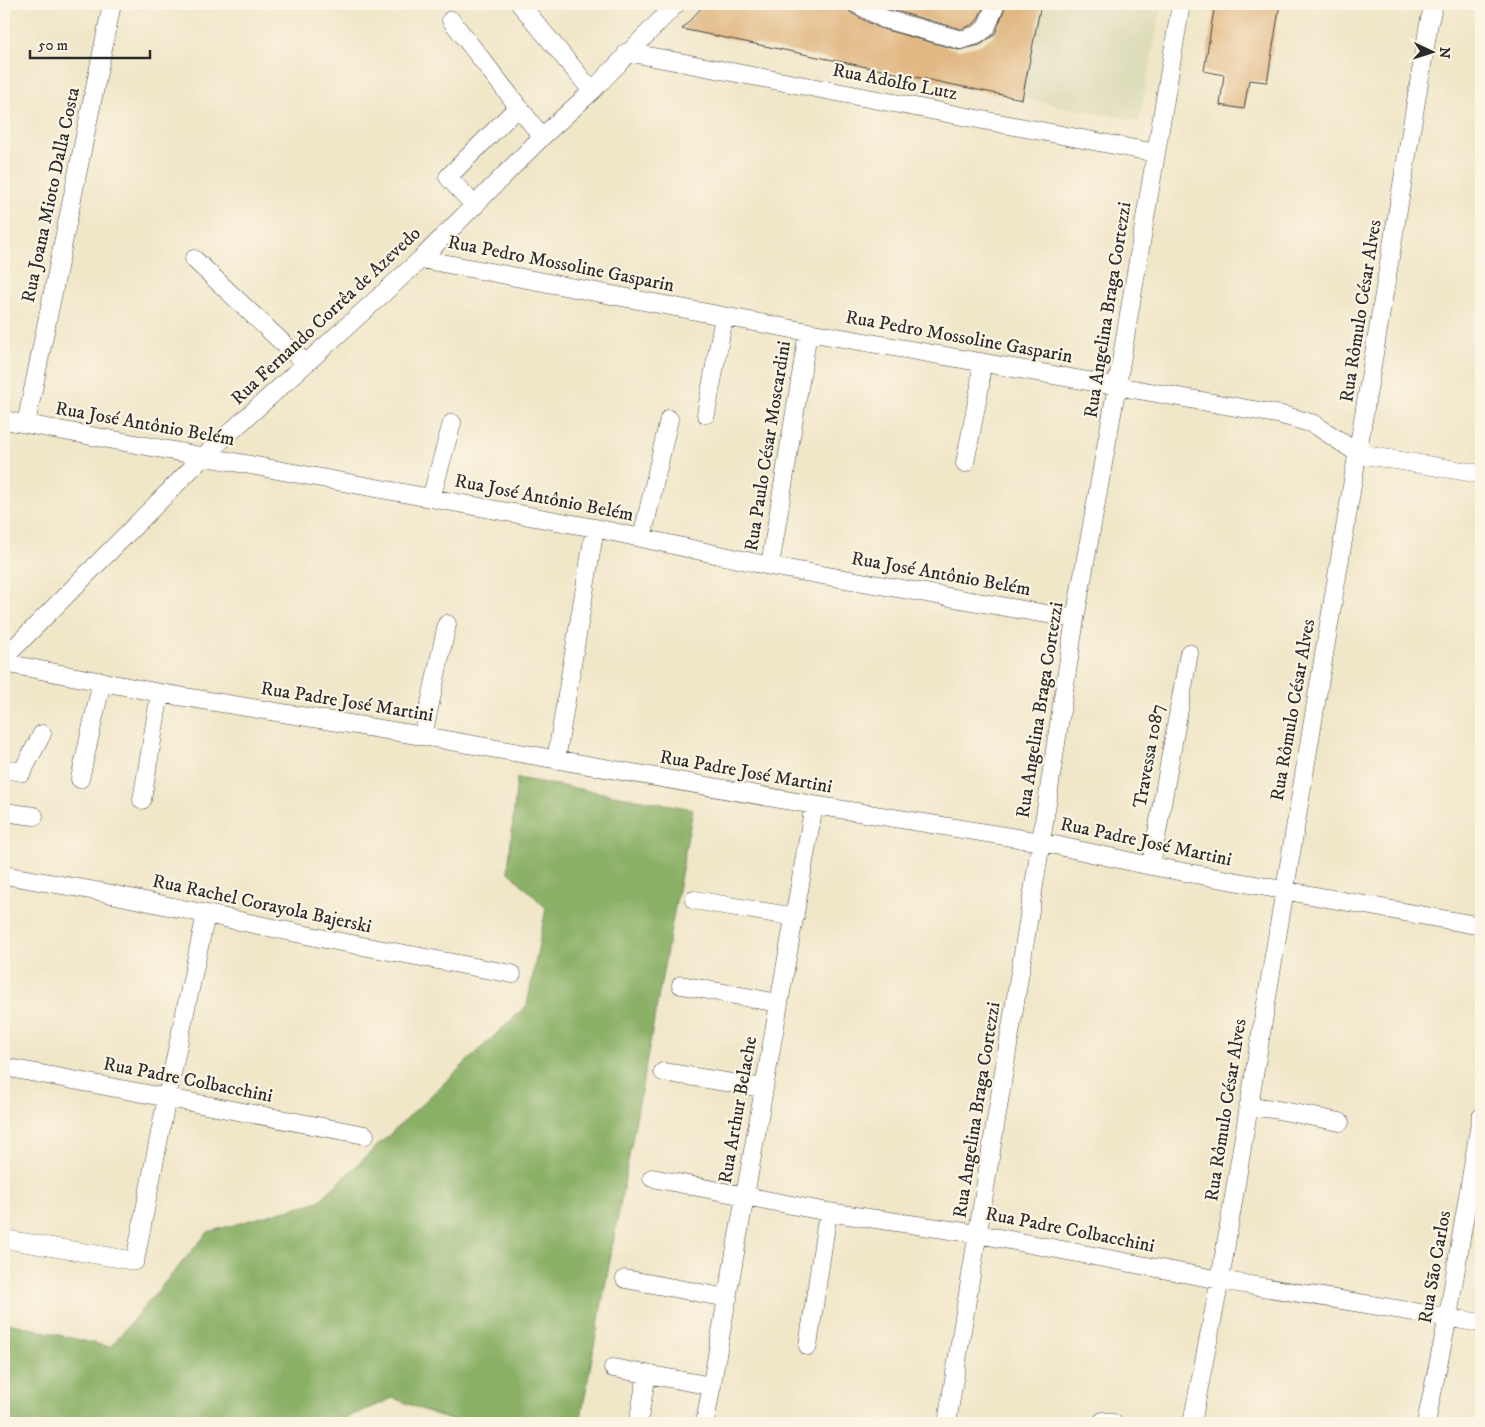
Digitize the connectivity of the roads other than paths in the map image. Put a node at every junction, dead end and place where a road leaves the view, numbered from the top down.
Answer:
1 (112, 4) edge
2 (520, 4) edge
3 (676, 4) edge
4 (857, 4) edge
5 (996, 4) edge
6 (1181, 4) edge
7 (1434, 4) edge
8 (451, 20) dead end
9 (627, 52) junction
10 (592, 91) junction
11 (518, 107) junction
12 (542, 137) junction
13 (1156, 153) junction
14 (476, 206) junction
15 (194, 259) dead end
16 (421, 259) junction
17 (724, 317) junction
18 (808, 332) junction
19 (981, 362) junction
20 (306, 363) junction
21 (1117, 386) junction
22 (706, 414) dead end
23 (669, 419) dead end
24 (4, 420) edge
25 (452, 423) dead end
26 (26, 424) junction
27 (1359, 454) junction
28 (204, 456) junction
29 (965, 463) dead end
30 (1481, 474) edge
31 (431, 498) junction
32 (595, 528) junction
33 (642, 538) junction
34 (770, 566) junction
35 (1075, 619) junction
36 (446, 624) dead end
37 (1189, 654) dead end
38 (4, 658) edge
39 (4, 663) edge
40 (102, 681) junction
41 (160, 692) junction
42 (42, 734) dead end
43 (423, 736) junction
44 (556, 760) junction
45 (4, 769) edge
46 (80, 779) dead end
47 (142, 800) dead end
48 (814, 805) junction
49 (4, 812) edge
50 (34, 816) dead end
51 (1041, 842) junction
52 (1151, 866) junction
53 (4, 875) edge
54 (1284, 891) junction
55 (694, 900) dead end
56 (206, 914) junction
57 (794, 917) junction
58 (1481, 926) edge
59 (512, 974) dead end
60 (681, 985) dead end
61 (778, 1003) junction
62 (4, 1067) edge
63 (663, 1072) dead end
64 (763, 1088) junction
65 (167, 1097) junction
66 (1248, 1106) junction
67 (1481, 1117) edge
68 (1340, 1122) dead end
69 (365, 1135) dead end
70 (652, 1178) dead end
71 (744, 1196) junction
72 (828, 1212) junction
73 (978, 1234) junction
74 (4, 1239) edge
75 (625, 1279) dead end
76 (1220, 1280) junction
77 (728, 1298) junction
78 (1448, 1317) junction
79 (1481, 1323) edge
80 (808, 1346) dead end
81 (613, 1368) dead end
82 (647, 1374) junction
83 (712, 1386) junction
84 (638, 1423) edge
85 (705, 1423) edge
86 (947, 1423) edge
87 (1192, 1423) edge
88 (1426, 1423) edge

1 - 26 street, Rua Joana Mioto Dalla Costa
2 - 10 street
3 - 9 street, Rua Fernando Corrêa de Azevedo
4 - 5 street
6 - 13 street, Rua Angelina Braga Cortezzi
7 - 27 street, Rua Rômulo César Alves
8 - 11 street
9 - 10 street, Rua Fernando Corrêa de Azevedo
9 - 13 street, Rua Adolfo Lutz
10 - 12 street, Rua Fernando Corrêa de Azevedo
11 - 12 street
11 - 14 street
12 - 14 street, Rua Fernando Corrêa de Azevedo
13 - 21 street, Rua Angelina Braga Cortezzi
14 - 16 street, Rua Fernando Corrêa de Azevedo
15 - 20 street
16 - 17 street, Rua Pedro Mossoline Gasparin
16 - 20 street, Rua Fernando Corrêa de Azevedo
17 - 18 street, Rua Pedro Mossoline Gasparin
17 - 22 street
18 - 19 street, Rua Pedro Mossoline Gasparin
18 - 34 street, Rua Paulo César Moscardini
19 - 21 street, Rua Pedro Mossoline Gasparin
19 - 29 street
20 - 28 street, Rua Fernando Corrêa de Azevedo
21 - 27 street, Rua Pedro Mossoline Gasparin
21 - 35 street, Rua Angelina Braga Cortezzi
23 - 33 street
24 - 26 street, Rua José Antônio Belém
25 - 31 street
26 - 28 street, Rua José Antônio Belém
27 - 30 street, Rua Pedro Mossoline Gasparin
27 - 54 street, Rua Rômulo César Alves
28 - 31 street, Rua José Antônio Belém
28 - 38 street, Rua Fernando Corrêa de Azevedo
31 - 32 street, Rua José Antônio Belém
32 - 33 street, Rua José Antônio Belém
32 - 44 street
33 - 34 street, Rua José Antônio Belém
34 - 35 street, Rua José Antônio Belém
35 - 51 street, Rua Angelina Braga Cortezzi
36 - 43 street
37 - 52 street, Travessa 1087
39 - 40 street, Rua Padre José Martini
40 - 41 street, Rua Padre José Martini
40 - 46 street
41 - 43 street, Rua Padre José Martini
41 - 47 street
42 - 45 street
43 - 44 street, Rua Padre José Martini
44 - 48 street, Rua Padre José Martini
48 - 51 street, Rua Padre José Martini
48 - 57 street, Rua Arthur Belache
49 - 50 street
51 - 52 street, Rua Padre José Martini
51 - 73 street, Rua Angelina Braga Cortezzi
52 - 54 street, Rua Padre José Martini
53 - 56 street, Rua Rachel Corayola Bajerski
54 - 58 street, Rua Padre José Martini
54 - 66 street, Rua Rômulo César Alves
55 - 57 street
56 - 59 street, Rua Rachel Corayola Bajerski
56 - 65 street
57 - 61 street, Rua Arthur Belache
60 - 61 street
61 - 64 street, Rua Arthur Belache
62 - 65 street, Rua Padre Colbacchini
63 - 64 street
64 - 71 street, Rua Arthur Belache
65 - 69 street, Rua Padre Colbacchini
65 - 74 street
66 - 68 street
66 - 76 street, Rua Rômulo César Alves
67 - 78 street, Rua São Carlos
70 - 71 street, Rua Padre Colbacchini
71 - 72 street, Rua Padre Colbacchini
71 - 77 street, Rua Arthur Belache
72 - 73 street, Rua Padre Colbacchini
72 - 80 street
73 - 76 street, Rua Padre Colbacchini
73 - 86 street, Rua Angelina Braga Cortezzi
75 - 77 street
76 - 78 street, Rua Padre Colbacchini
76 - 87 street, Rua Rômulo César Alves
77 - 83 street, Rua Arthur Belache
78 - 79 street, Rua Padre Colbacchini
78 - 88 street, Rua São Carlos
81 - 82 street
82 - 83 street
82 - 84 street
83 - 85 street, Rua Arthur Belache

